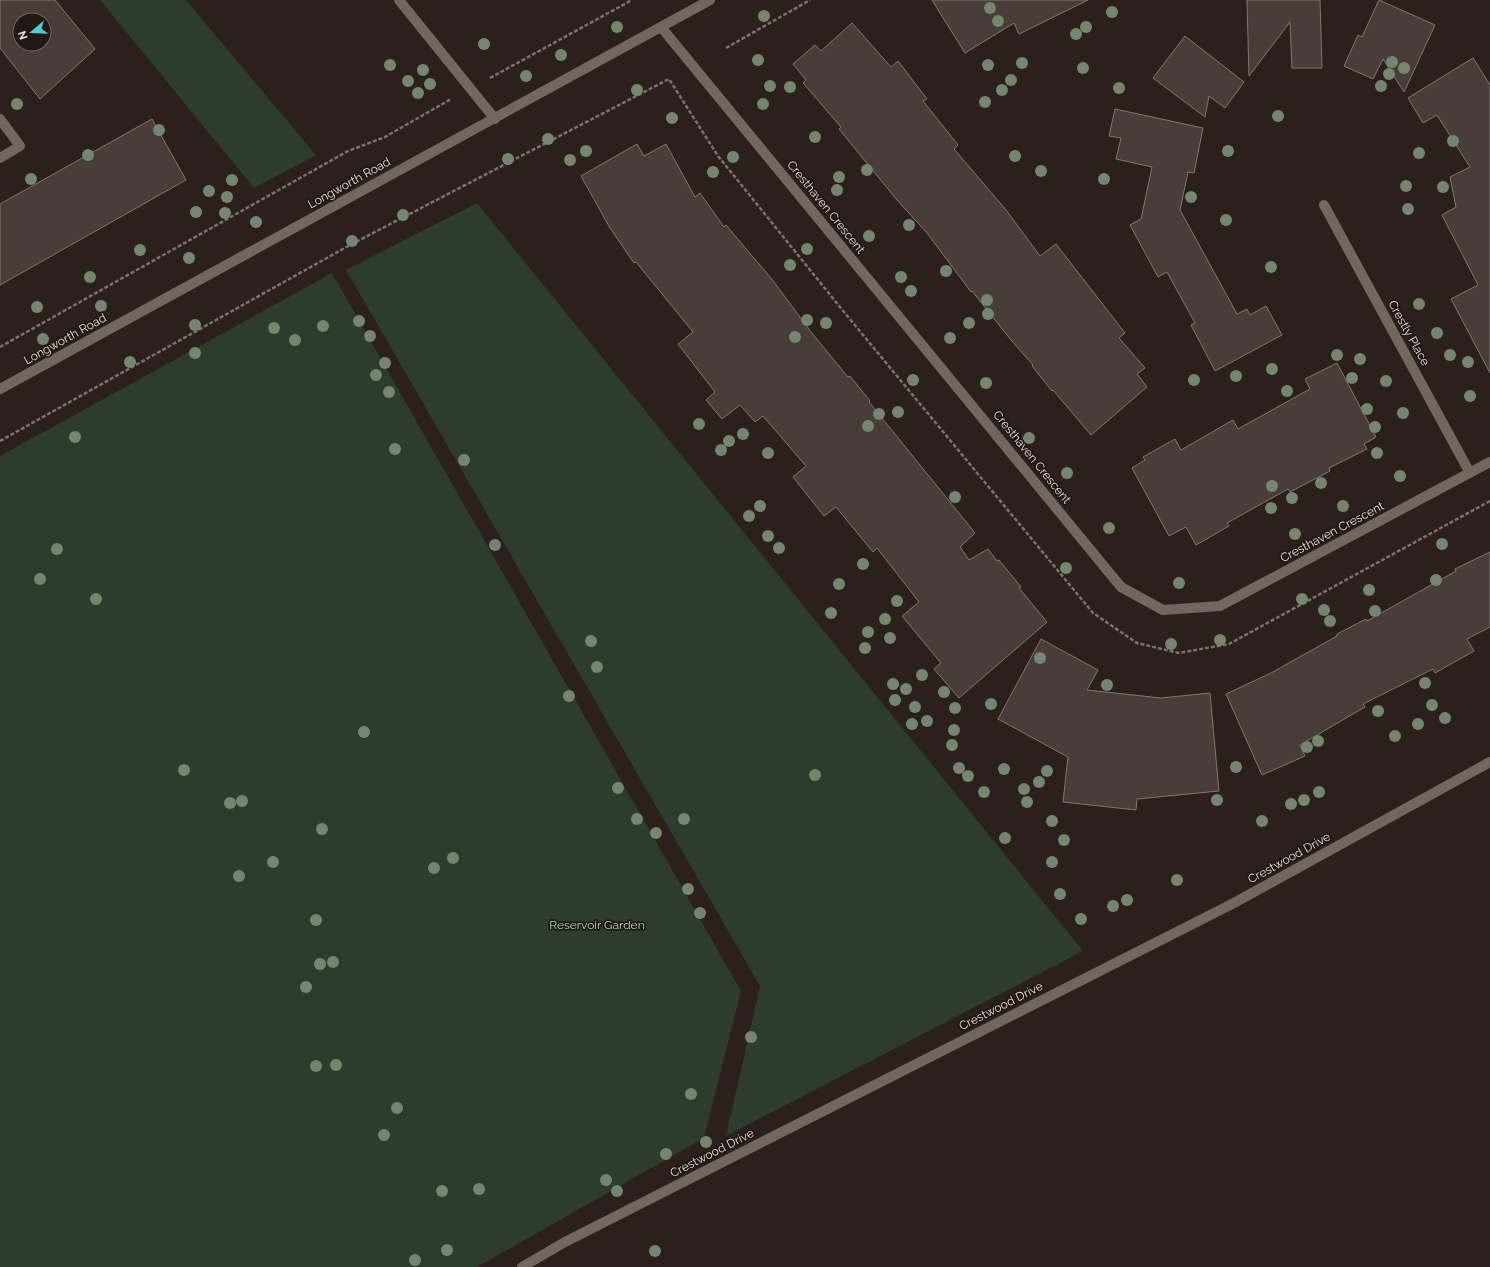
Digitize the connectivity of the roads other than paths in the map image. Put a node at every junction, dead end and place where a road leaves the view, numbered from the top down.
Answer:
1 (399, 0) edge
2 (710, 0) edge
3 (661, 27) junction
4 (0, 119) edge
5 (495, 119) junction
6 (0, 158) edge
7 (1324, 205) dead end
8 (0, 389) edge
9 (1490, 462) edge
10 (1470, 473) junction
11 (1490, 762) edge
12 (522, 1267) edge

1 - 5 street
2 - 3 street, Longworth Road
3 - 5 street, Longworth Road
3 - 10 street, Cresthaven Crescent
4 - 6 street
5 - 8 street, Longworth Road
7 - 10 street, Crestly Place
9 - 10 street, Cresthaven Crescent
11 - 12 street, Crestwood Drive

